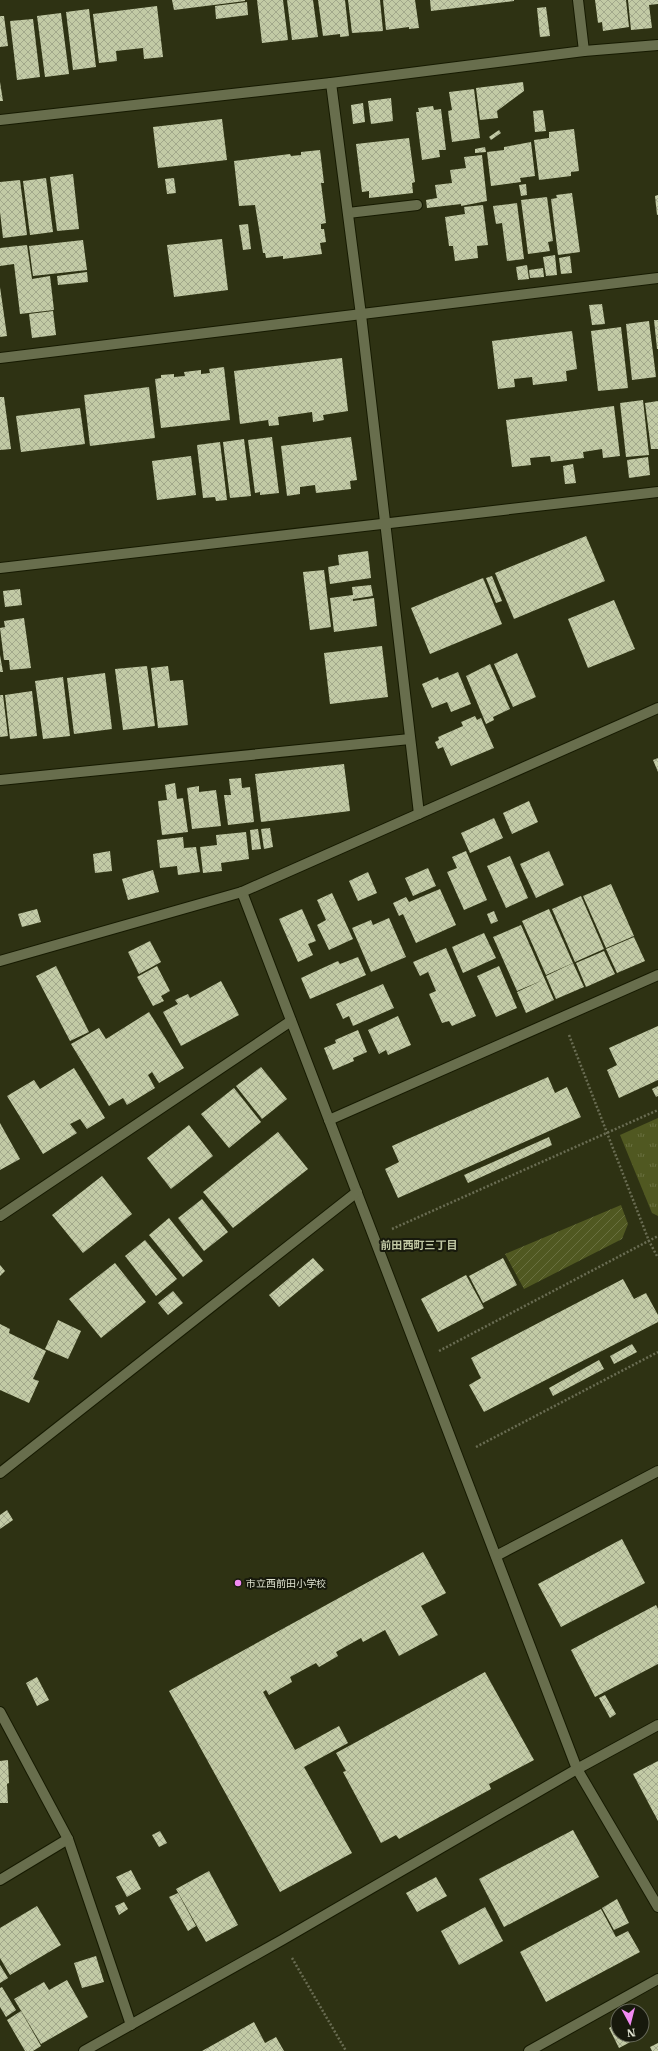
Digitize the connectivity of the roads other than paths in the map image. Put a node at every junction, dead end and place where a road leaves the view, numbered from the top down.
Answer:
1 (578, 0) edge
2 (658, 45) edge
3 (584, 51) junction
4 (331, 83) junction
5 (0, 120) edge
6 (417, 205) dead end
7 (348, 213) junction
8 (658, 278) edge
9 (361, 315) junction
10 (0, 358) edge
11 (658, 492) edge
12 (385, 523) junction
13 (0, 568) edge
14 (658, 708) edge
15 (410, 739) junction
16 (0, 780) edge
17 (419, 814) junction
18 (242, 892) junction
19 (0, 960) edge
20 (658, 975) edge
21 (291, 1021) junction
22 (329, 1120) junction
23 (357, 1192) junction
24 (0, 1216) edge
25 (658, 1471) edge
26 (0, 1473) edge
27 (496, 1556) junction
28 (0, 1712) edge
29 (658, 1726) edge
30 (577, 1769) junction
31 (68, 1839) junction
32 (0, 1880) edge
33 (658, 1907) edge
34 (658, 1979) edge
35 (131, 2025) junction
36 (84, 2051) edge
37 (529, 2051) edge

1 - 3 street
2 - 3 street
3 - 4 street
4 - 5 street
4 - 7 street
6 - 7 street
7 - 9 street
8 - 9 street
9 - 10 street
9 - 12 street
11 - 12 street
12 - 13 street
12 - 15 street
14 - 17 street
15 - 16 street
15 - 17 street
17 - 18 street
18 - 19 street
18 - 21 street
20 - 22 street
21 - 22 street
21 - 24 street
22 - 23 street
23 - 26 street
23 - 27 street
25 - 27 street
27 - 30 street
28 - 31 street
29 - 30 street
30 - 33 street
30 - 35 street
31 - 32 street
31 - 35 street
34 - 37 street
35 - 36 street

